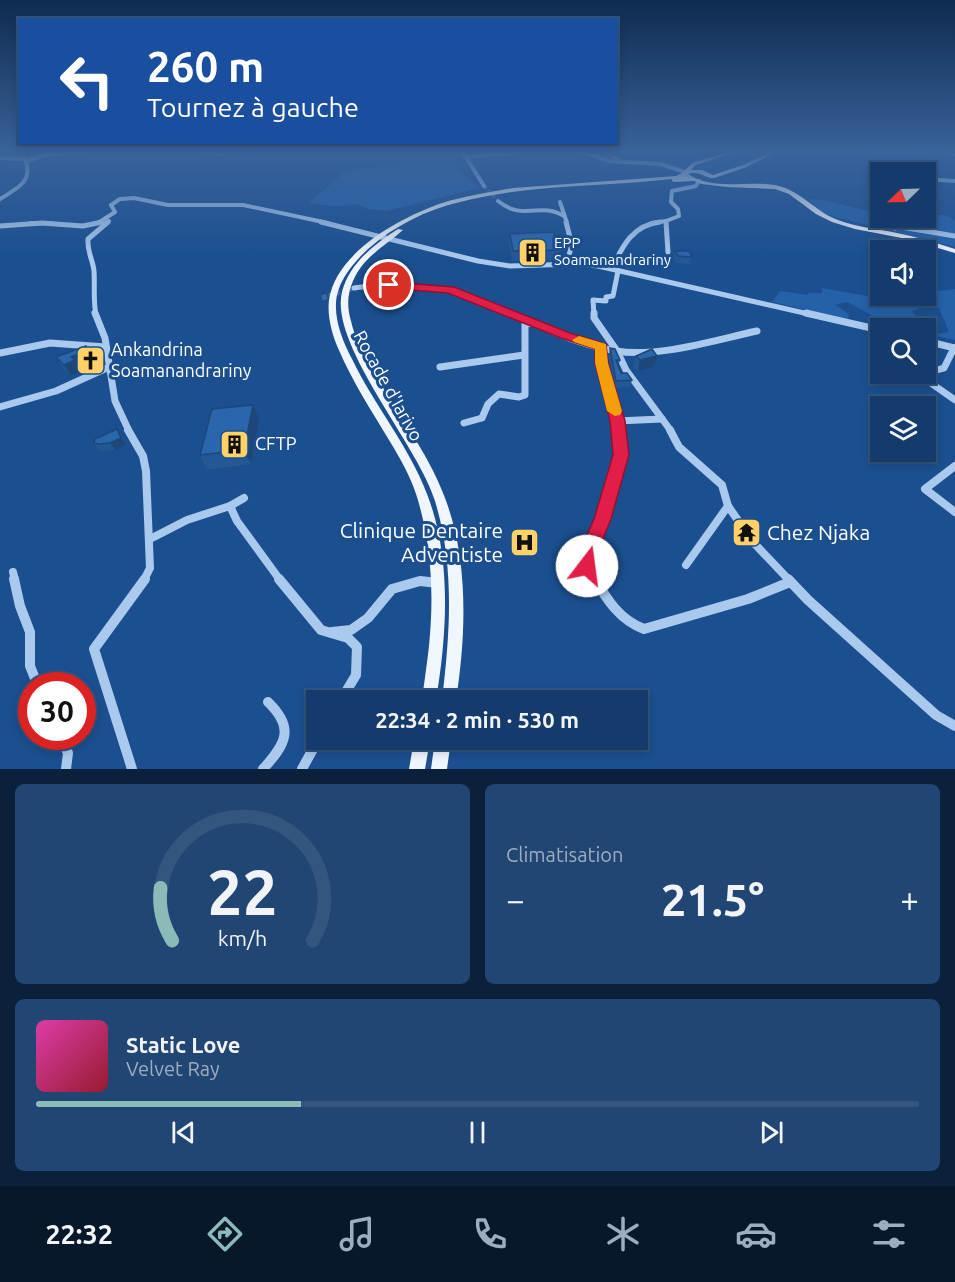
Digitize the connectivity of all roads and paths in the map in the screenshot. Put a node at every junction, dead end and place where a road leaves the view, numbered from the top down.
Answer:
1 (18, 187) edge
2 (567, 187) edge
3 (605, 187) edge
4 (692, 187) edge
5 (772, 187) edge
6 (144, 195) dead end
7 (0, 199) edge
8 (498, 201) tunnel mouth
9 (560, 202) dead end
10 (181, 205) junction
11 (115, 212) junction
12 (564, 216) junction
13 (666, 221) junction
14 (0, 226) edge
15 (894, 231) junction
16 (955, 236) edge
17 (955, 251) edge
18 (669, 252) dead end
19 (566, 265) junction
20 (615, 270) junction
21 (354, 288) tunnel mouth
22 (533, 323) junction
23 (870, 328) edge
24 (758, 331) dead end
25 (936, 344) edge
26 (602, 346) junction
27 (106, 347) junction
28 (954, 348) edge
29 (617, 351) junction
30 (0, 353) edge
31 (524, 354) junction
32 (109, 367) junction
33 (440, 367) dead end
34 (936, 370) edge
35 (931, 384) edge
36 (955, 400) edge
37 (0, 407) edge
38 (662, 419) junction
39 (617, 421) junction
40 (464, 423) dead end
41 (955, 465) edge
42 (244, 498) dead end
43 (230, 506) junction
44 (728, 506) junction
45 (955, 512) edge
46 (150, 539) junction
47 (686, 565) dead end
48 (13, 572) dead end
49 (790, 582) junction
50 (438, 583) junction
51 (329, 632) junction
52 (32, 672) edge
53 (347, 690) edge
54 (430, 690) edge
55 (450, 690) edge
56 (268, 702) dead end
57 (955, 726) edge
58 (67, 750) edge
59 (312, 750) edge
60 (420, 750) edge
61 (442, 750) edge
62 (66, 769) edge
63 (132, 769) edge
64 (263, 769) edge
65 (302, 769) edge
66 (417, 769) edge
67 (439, 769) edge

1 - 7 street
2 - 50 main road, Rocade d'Iarivo
3 - 55 main road, Rocade d'Iarivo
4 - 13 street
5 - 15 main road
6 - 10 street
8 - 12 street
9 - 12 street
10 - 11 street
10 - 19 street
11 - 14 street
11 - 27 street
12 - 19 street
13 - 18 street
13 - 20 street
15 - 16 street
15 - 17 main road
19 - 20 street
20 - 23 street
20 - 29 street
21 - 22 street
22 - 26 street
22 - 31 street
24 - 29 street
25 - 28 street
26 - 29 street
26 - 39 street
27 - 30 street
27 - 32 street
28 - 34 street
29 - 38 street
31 - 33 street
31 - 40 street
32 - 37 street
32 - 46 street
35 - 36 street
38 - 39 street
38 - 44 street
39 - 49 street
41 - 45 street
42 - 43 street
43 - 46 street
43 - 51 street
44 - 47 street
44 - 49 street
46 - 63 street
48 - 52 street
49 - 57 street
50 - 51 street
50 - 54 main road, Rocade d'Iarivo
51 - 53 street
56 - 64 street
58 - 62 street
59 - 65 street
60 - 66 main road
61 - 67 main road

